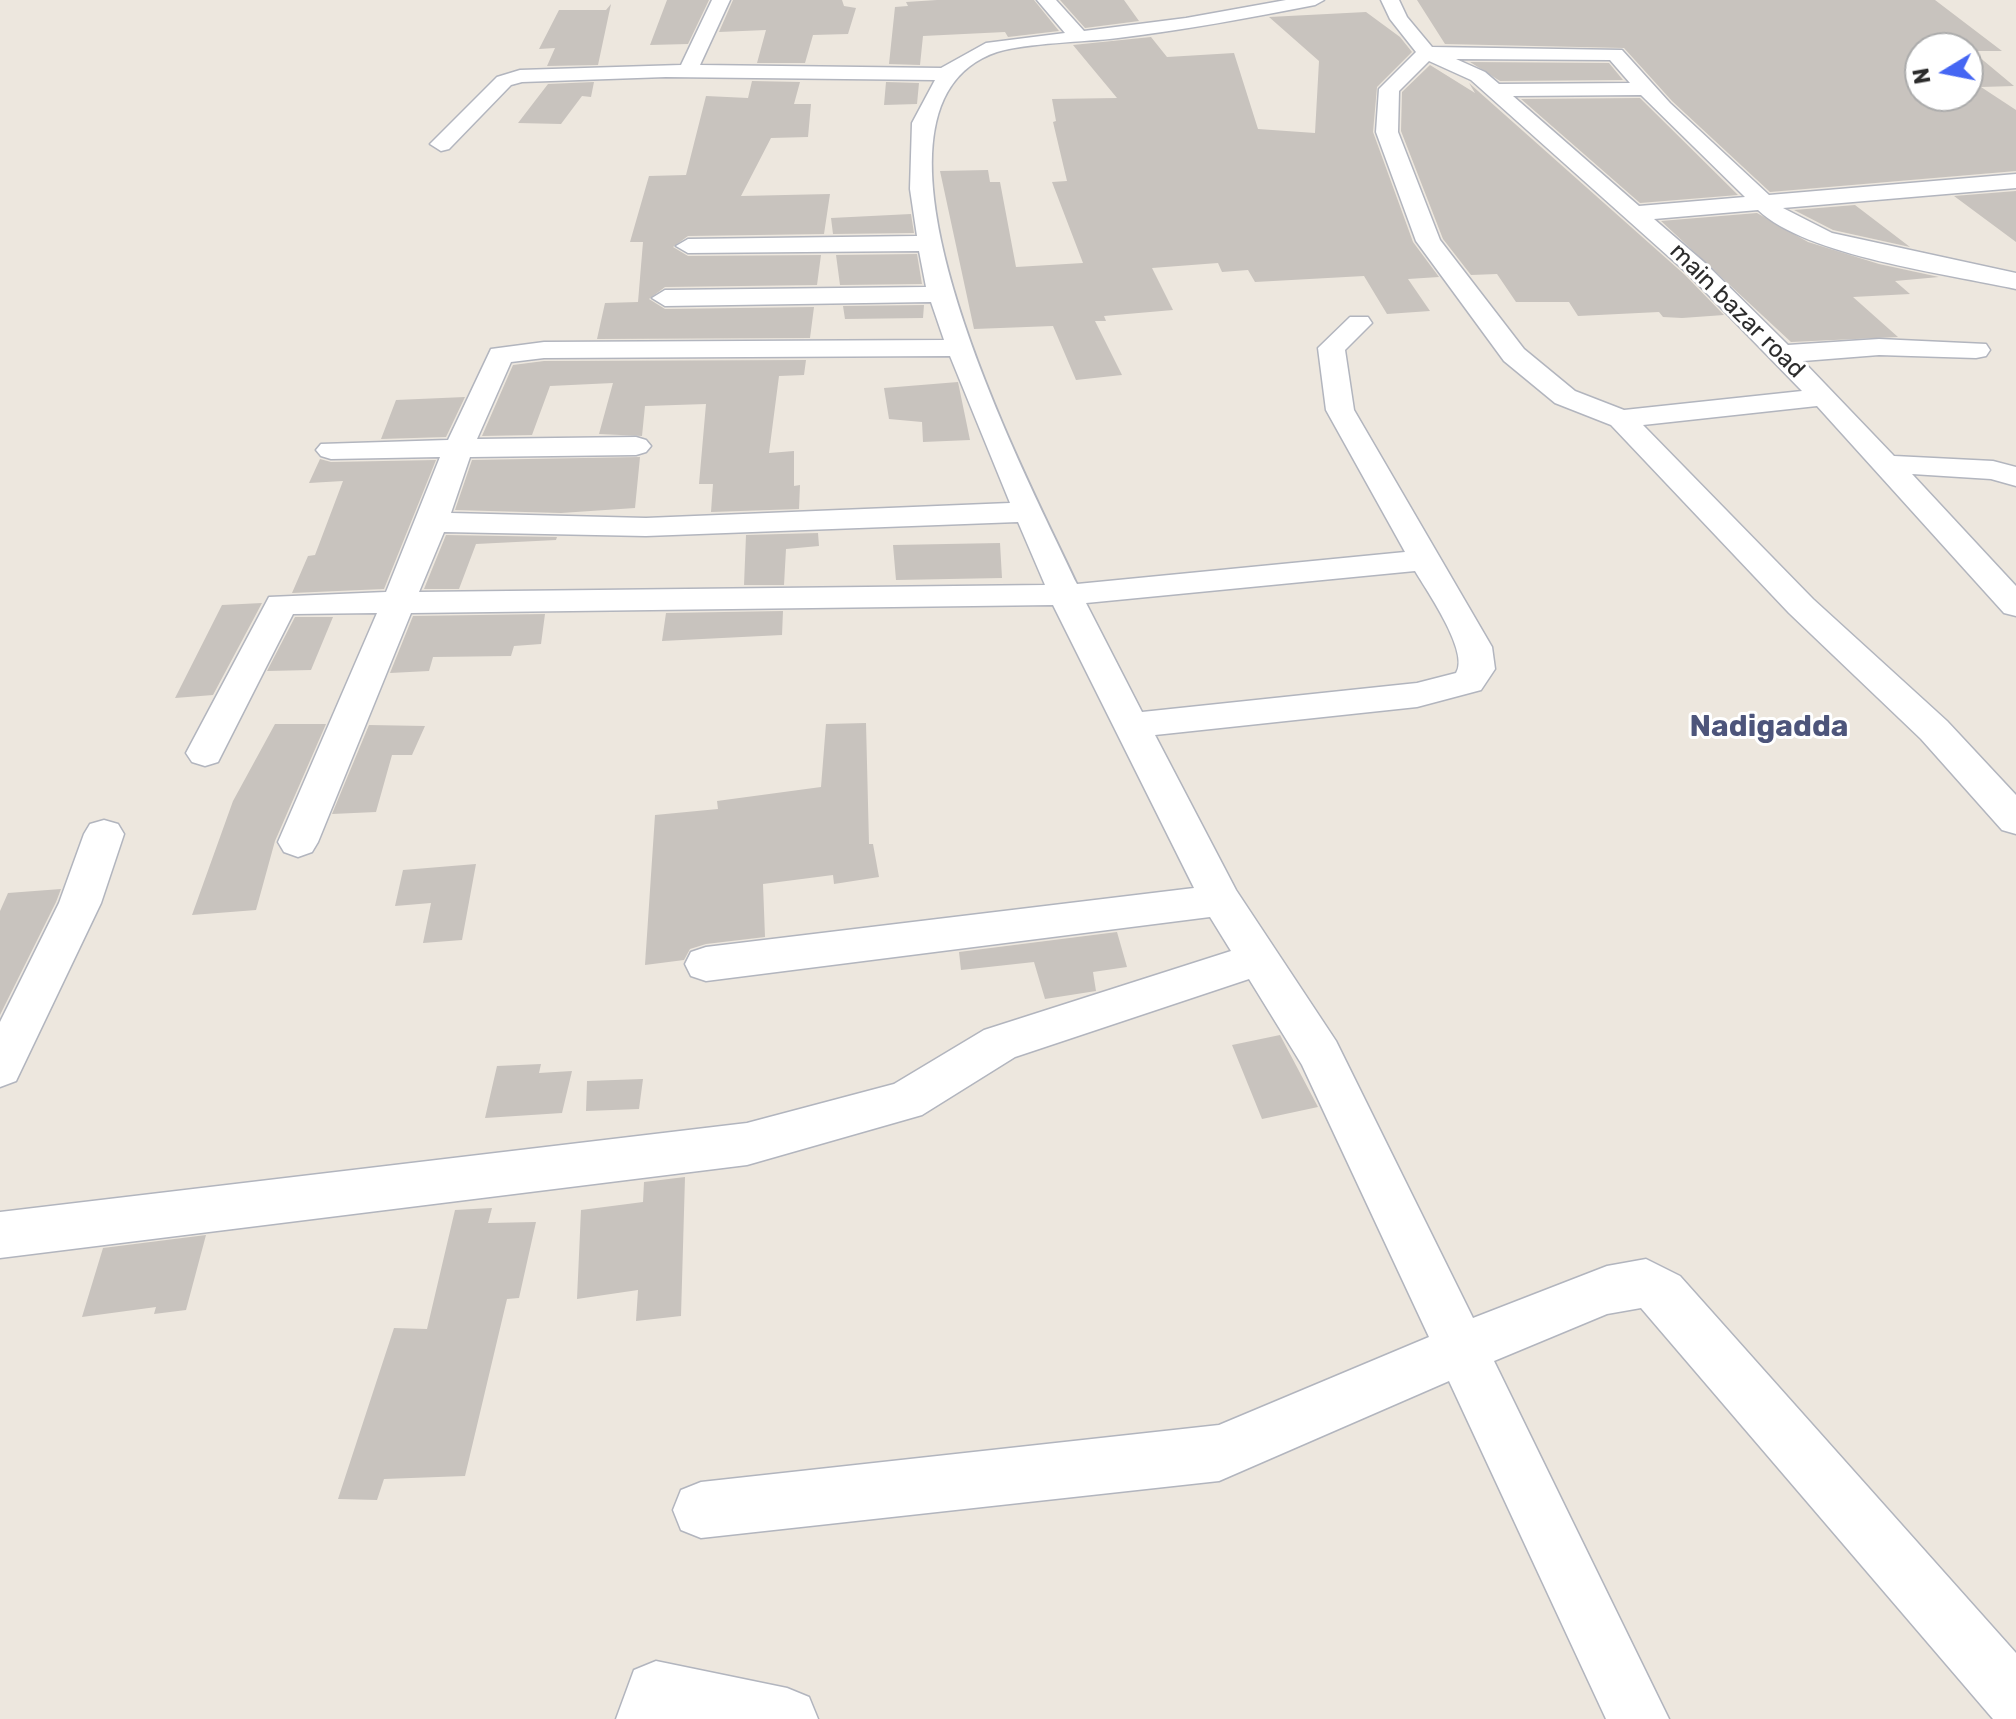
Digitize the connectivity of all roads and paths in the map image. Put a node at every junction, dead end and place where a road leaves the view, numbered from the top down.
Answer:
1 (721, 0) edge
2 (1046, 0) edge
3 (1315, 0) edge
4 (1390, 0) edge
5 (1079, 37) junction
6 (1427, 53) junction
7 (688, 71) junction
8 (948, 74) junction
9 (1647, 89) junction
10 (1496, 90) junction
11 (441, 144) dead end
12 (2016, 181) edge
13 (1763, 204) junction
14 (1636, 213) junction
15 (930, 243) junction
16 (688, 246) dead end
17 (2016, 281) edge
18 (941, 294) junction
19 (665, 298) dead end
20 (1359, 323) dead end
21 (960, 348) junction
22 (1976, 350) dead end
23 (1781, 354) junction
24 (1824, 397) junction
25 (1621, 419) junction
26 (636, 446) dead end
27 (458, 449) junction
28 (331, 450) dead end
29 (1885, 464) junction
30 (2016, 477) edge
31 (1028, 512) junction
32 (432, 522) junction
33 (1426, 560) junction
34 (1066, 595) junction
35 (397, 600) junction
36 (2016, 606) edge
37 (1132, 725) junction
38 (205, 753) dead end
39 (2016, 820) edge
40 (104, 834) dead end
41 (298, 842) dead end
42 (1221, 900) junction
43 (1258, 959) junction
44 (706, 964) dead end
45 (0, 1068) edge
46 (0, 1235) edge
47 (1462, 1350) junction
48 (701, 1510) dead end
49 (2016, 1699) edge
50 (647, 1719) edge
51 (787, 1719) edge
52 (1638, 1719) edge

1 - 7 street
2 - 5 street
3 - 5 street
4 - 6 street
5 - 8 street
6 - 9 street
6 - 10 street, main bazar road
6 - 25 street
7 - 8 street
7 - 11 street
8 - 15 street
9 - 10 street
9 - 13 street
10 - 14 street, main bazar road
12 - 13 street
13 - 14 street
13 - 17 street
14 - 23 street, main bazar road
15 - 16 street
15 - 18 street
18 - 19 street
18 - 21 street
20 - 33 street
21 - 27 street
21 - 31 street
22 - 23 street
23 - 24 street, main bazar road
24 - 25 street
24 - 29 street, main bazar road
25 - 39 street
26 - 27 street
27 - 28 street
27 - 32 street
29 - 30 street
29 - 36 street, main bazar road
31 - 32 street
31 - 34 street
32 - 35 street
33 - 34 street
33 - 37 street
34 - 35 street
34 - 37 street
35 - 38 street
35 - 41 street
37 - 42 street
40 - 45 street
42 - 43 street
42 - 44 street
43 - 46 street
43 - 47 street
47 - 48 street
47 - 49 street
47 - 52 street
50 - 51 street

